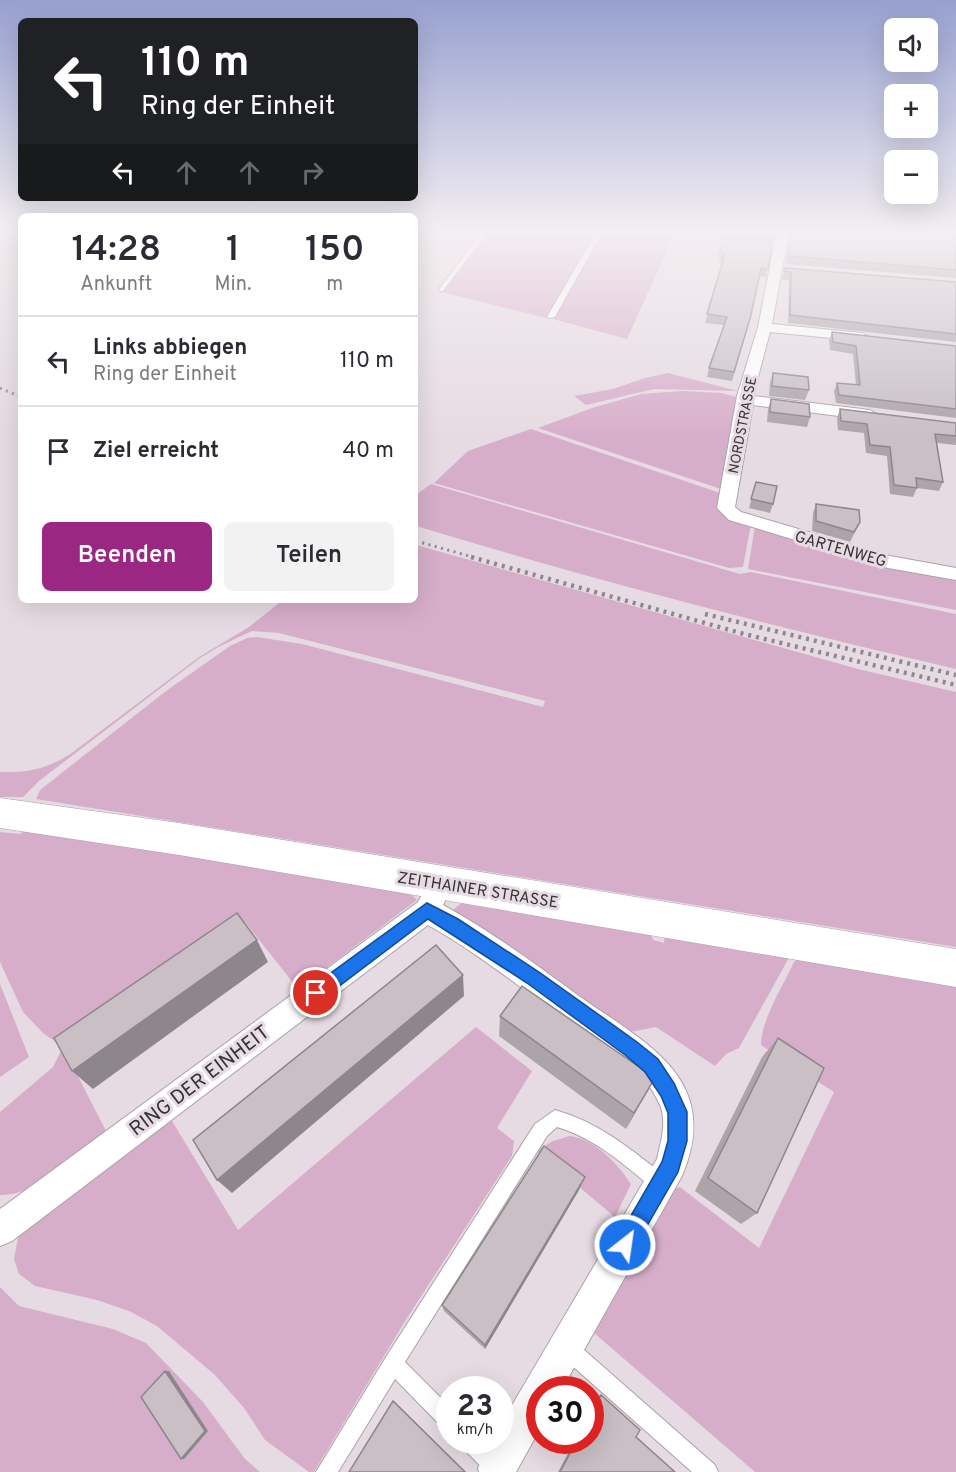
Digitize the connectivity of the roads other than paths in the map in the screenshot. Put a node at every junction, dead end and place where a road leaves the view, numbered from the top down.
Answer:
1 (561, 300) edge
2 (773, 300) edge
3 (551, 317) dead end
4 (765, 327) junction
5 (877, 339) edge
6 (746, 400) junction
7 (886, 417) edge
8 (729, 512) joint
9 (956, 574) edge
10 (0, 813) edge
11 (432, 896) junction
12 (956, 968) edge
13 (660, 1183) junction
14 (0, 1229) edge
15 (566, 1347) junction
16 (393, 1364) junction
17 (549, 1376) edge
18 (436, 1407) edge
19 (526, 1419) edge
20 (483, 1454) edge
21 (499, 1470) edge
22 (326, 1472) edge
23 (708, 1472) edge

1 - 3 lane
2 - 4 street, NORDSTRASSE
4 - 5 street
4 - 6 street, NORDSTRASSE
6 - 7 street
6 - 8 street, NORDSTRASSE
8 - 9 street, GARTENWEG
10 - 11 street, ZEITHAINER STRASSE
11 - 12 street, ZEITHAINER STRASSE
11 - 13 street
11 - 14 street, RING DER EINHEIT
13 - 15 street
13 - 16 lane
15 - 17 street
15 - 23 lane
16 - 18 lane
16 - 22 lane
19 - 21 street
20 - 21 lane

